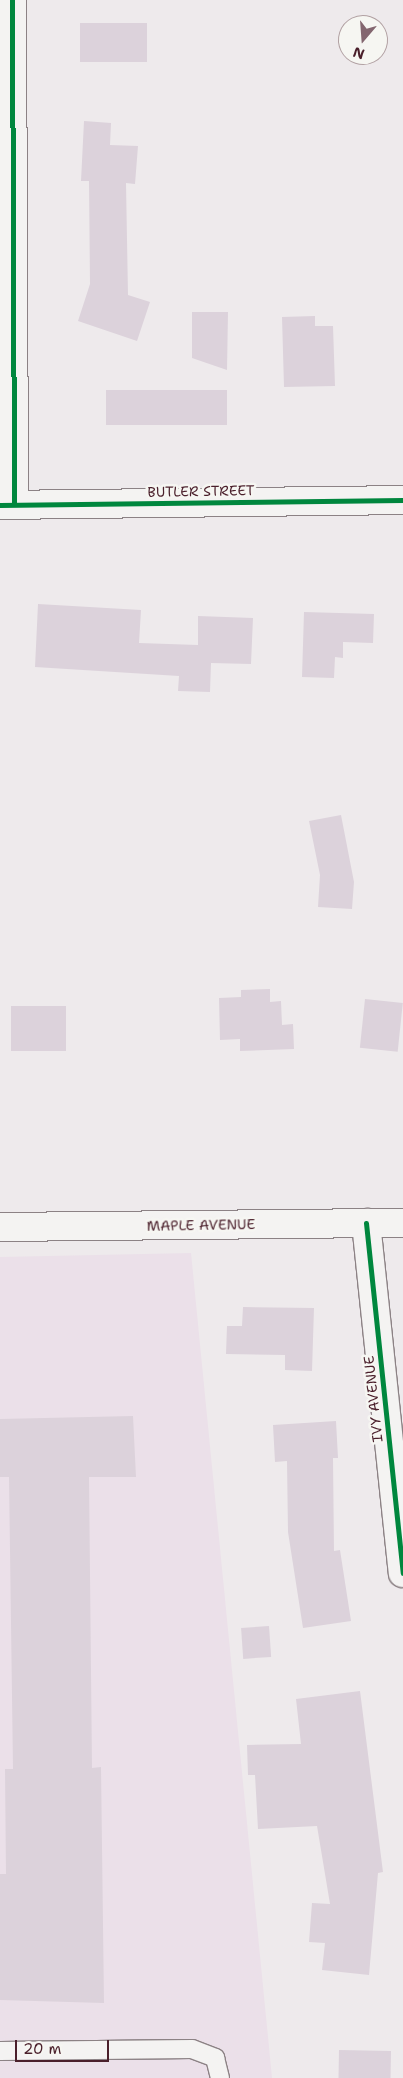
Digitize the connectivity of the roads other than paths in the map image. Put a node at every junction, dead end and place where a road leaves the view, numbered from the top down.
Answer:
1 (12, 0) edge
2 (403, 500) edge
3 (7, 504) edge
4 (366, 1223) junction
5 (403, 1223) edge
6 (0, 1227) edge
7 (403, 1572) edge
8 (0, 2051) edge
9 (220, 2078) edge

1 - 3 street
2 - 3 street, BUTLER STREET
4 - 5 street, MAPLE AVENUE
4 - 6 street, MAPLE AVENUE
4 - 7 street, IVY AVENUE
8 - 9 lane

